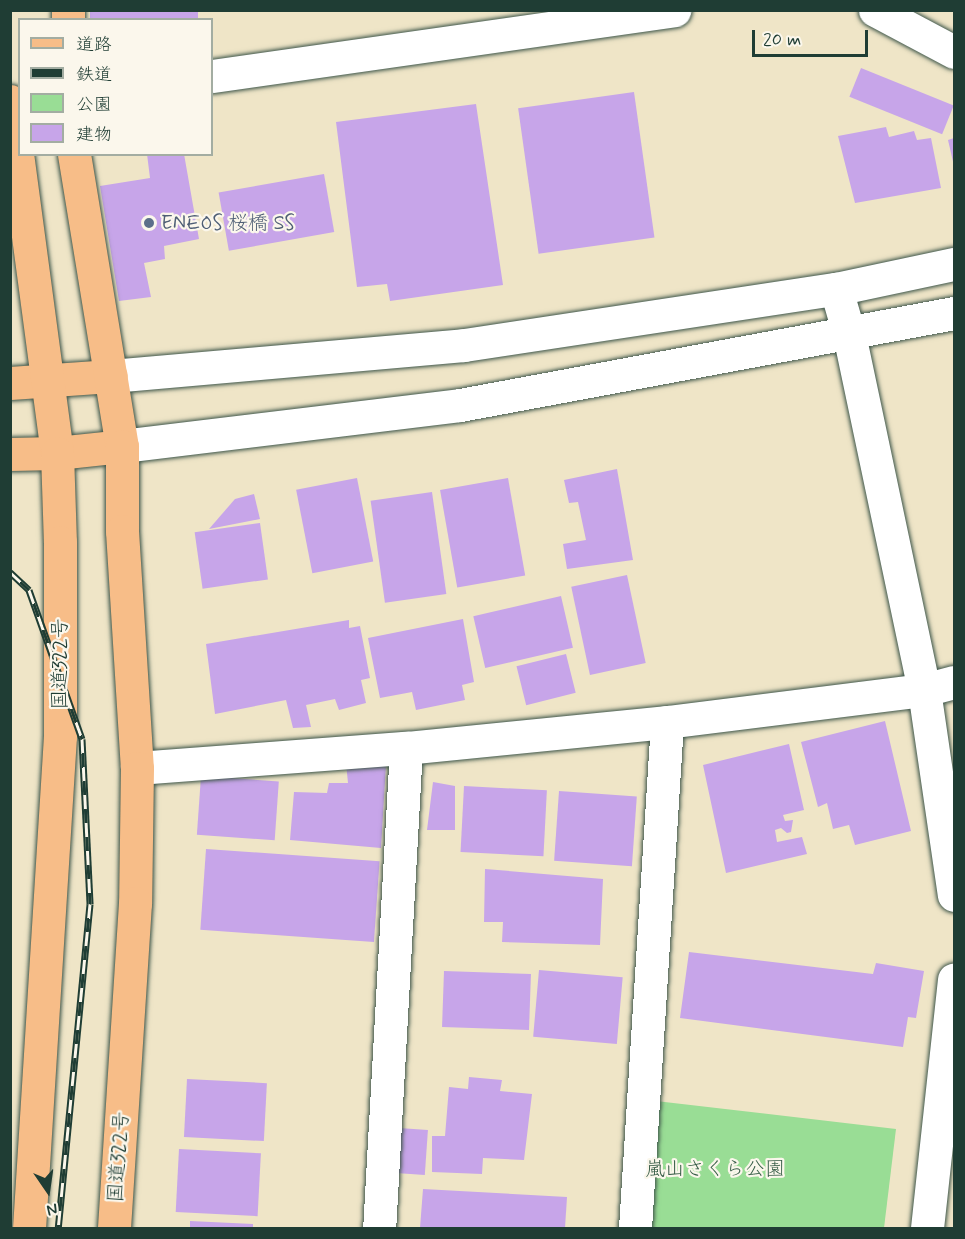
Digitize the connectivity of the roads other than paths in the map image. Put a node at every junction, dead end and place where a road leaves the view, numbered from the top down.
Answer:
1 (674, 10) edge
2 (875, 10) edge
3 (954, 52) edge
4 (213, 76) edge
5 (10, 101) edge
6 (74, 156) edge
7 (954, 264) edge
8 (836, 289) junction
9 (954, 313) edge
10 (849, 334) junction
11 (111, 376) junction
12 (47, 381) junction
13 (10, 383) edge
14 (122, 446) junction
15 (57, 453) junction
16 (10, 454) edge
17 (939, 686) edge
18 (667, 722) junction
19 (406, 748) junction
20 (137, 768) junction
21 (954, 895) edge
22 (954, 979) edge
23 (29, 1228) edge
24 (114, 1228) edge
25 (379, 1228) edge
26 (635, 1228) edge
27 (927, 1228) edge

1 - 4 street
2 - 3 street
5 - 12 main road, 国道322号
6 - 11 main road, 国道322号
7 - 8 street
8 - 10 street
8 - 11 street
9 - 10 street
10 - 14 street
10 - 17 street
11 - 12 main road
11 - 14 main road, 国道322号
12 - 13 main road
12 - 15 main road, 国道322号
14 - 15 main road
14 - 20 main road, 国道322号
15 - 16 main road
15 - 23 main road, 国道322号
17 - 18 street
17 - 21 street
18 - 19 street
18 - 26 street
19 - 20 street
19 - 25 street
20 - 24 main road, 国道322号
22 - 27 street

